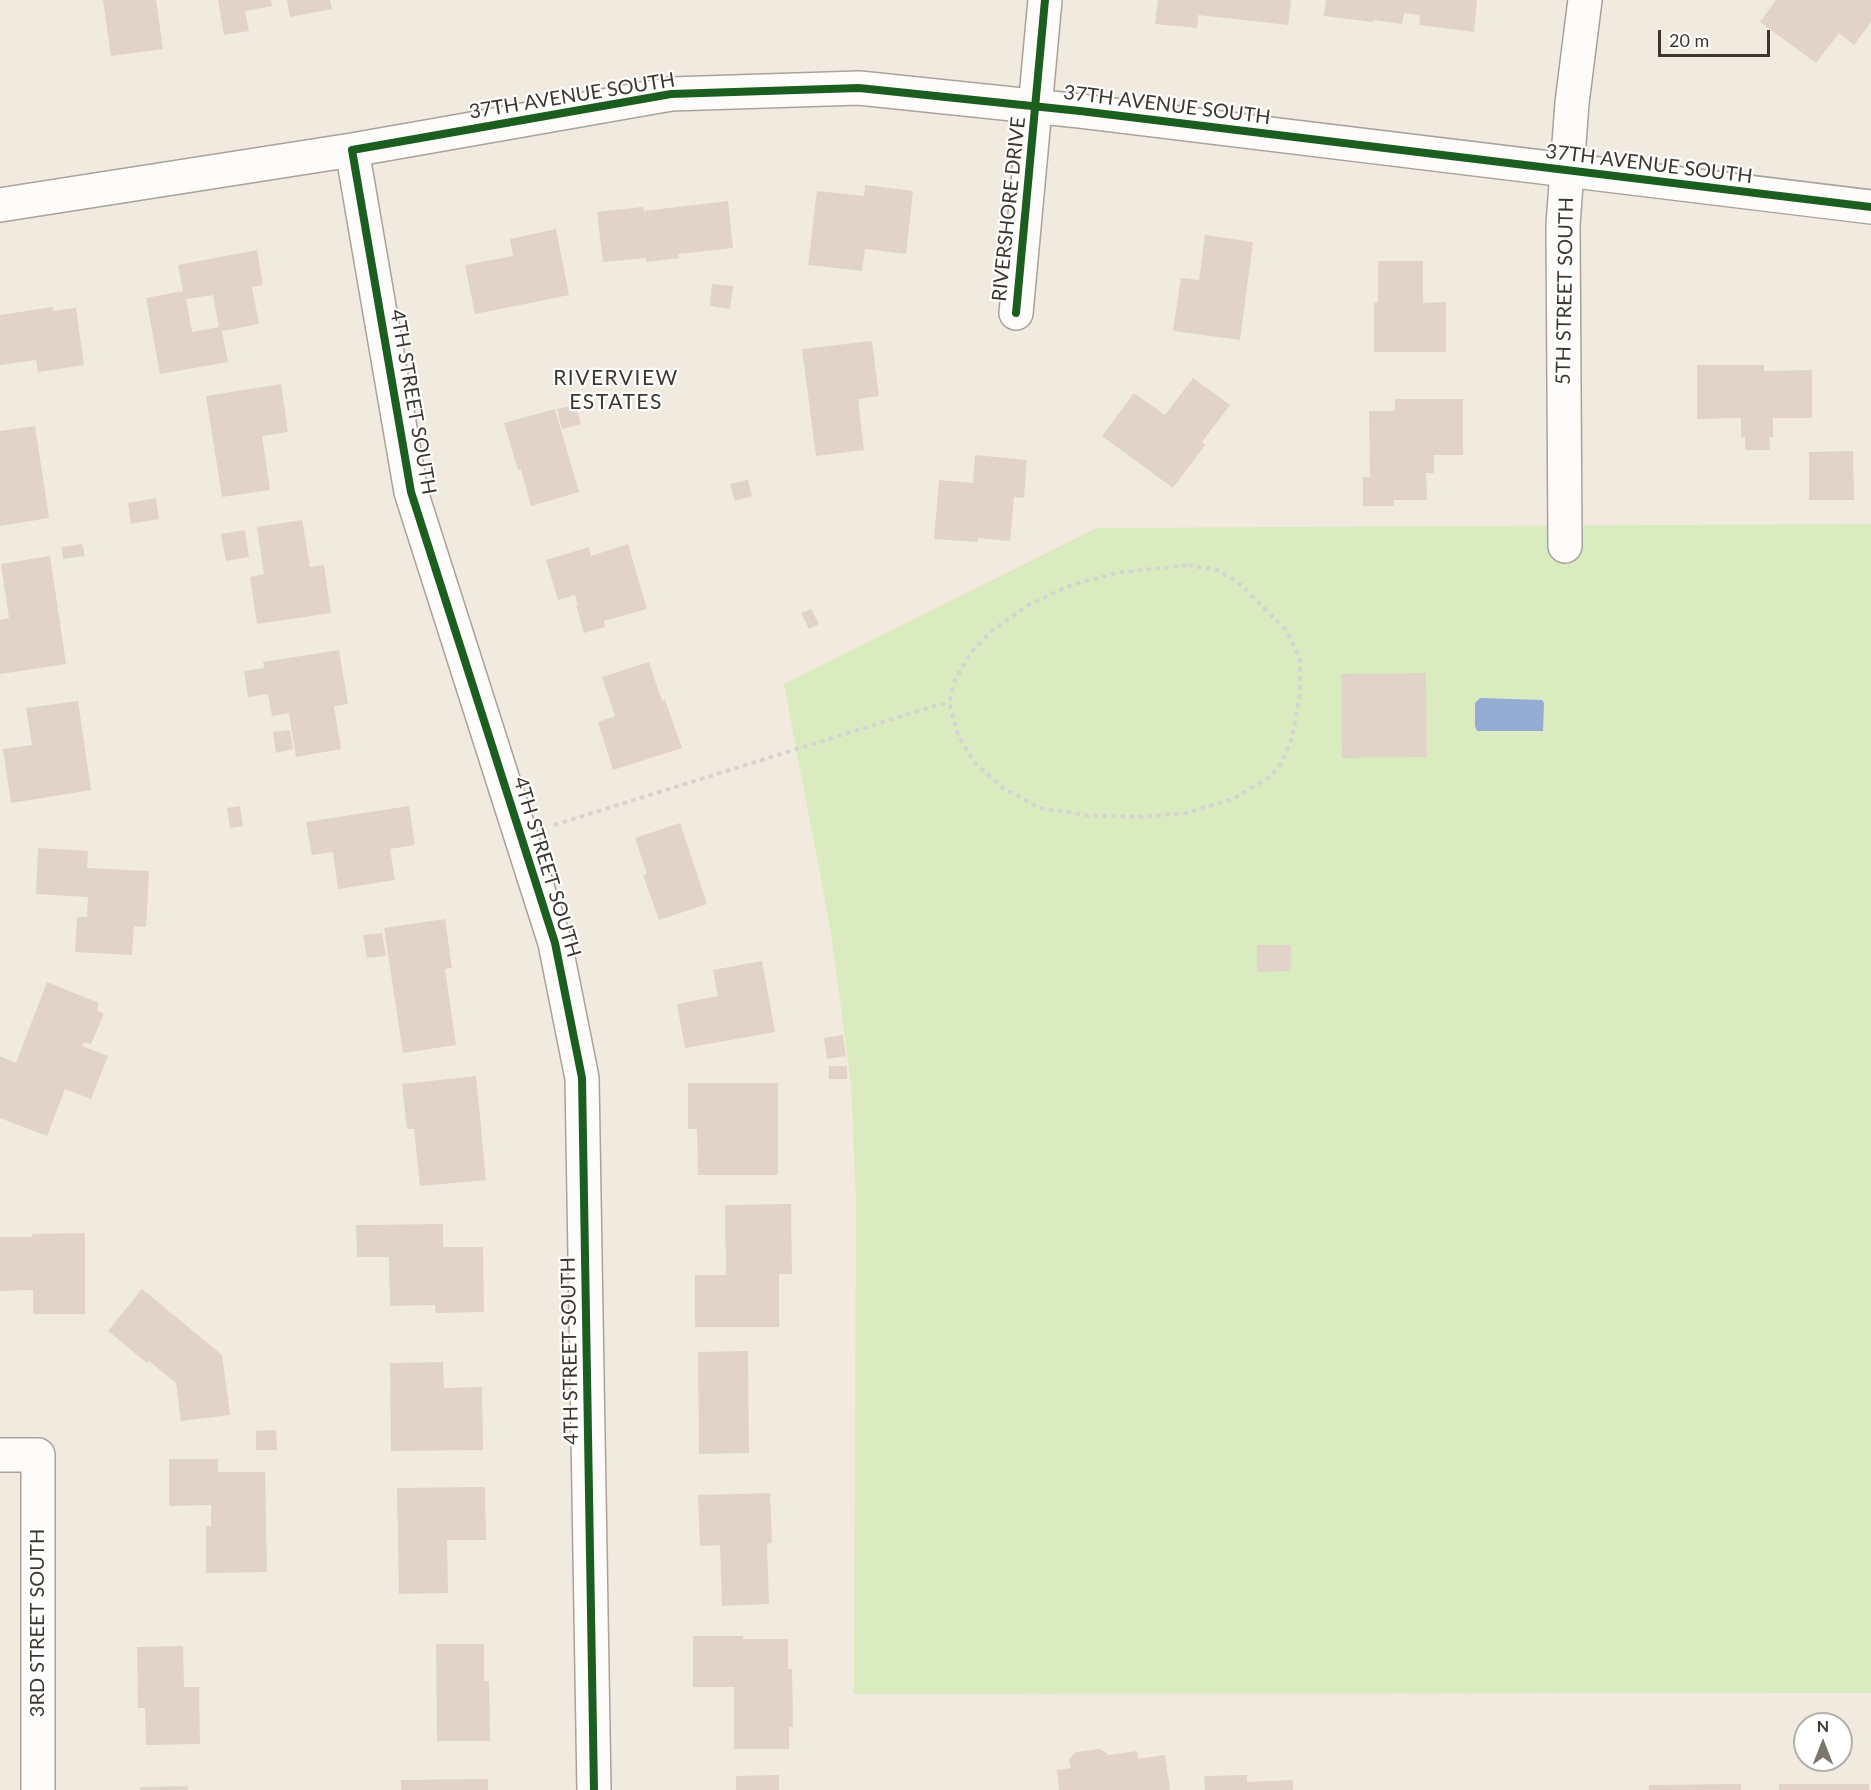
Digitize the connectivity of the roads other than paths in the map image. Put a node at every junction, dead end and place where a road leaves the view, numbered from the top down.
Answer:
1 (1045, 0) edge
2 (1585, 0) edge
3 (1036, 106) junction
4 (352, 150) junction
5 (1568, 170) junction
6 (0, 205) edge
7 (1871, 207) edge
8 (1016, 313) dead end
9 (1565, 546) dead end
10 (0, 1455) edge
11 (38, 1790) edge
12 (594, 1790) edge

1 - 3 street, RIVERSHORE DRIVE
2 - 5 street, 5TH STREET SOUTH
3 - 4 street, 37TH AVENUE SOUTH
3 - 5 street, 37TH AVENUE SOUTH
3 - 8 street, RIVERSHORE DRIVE
4 - 6 street, 37TH AVENUE SOUTH
4 - 12 street, 4TH STREET SOUTH
5 - 7 street, 37TH AVENUE SOUTH
5 - 9 street, 5TH STREET SOUTH
10 - 11 street, 3RD STREET SOUTH

